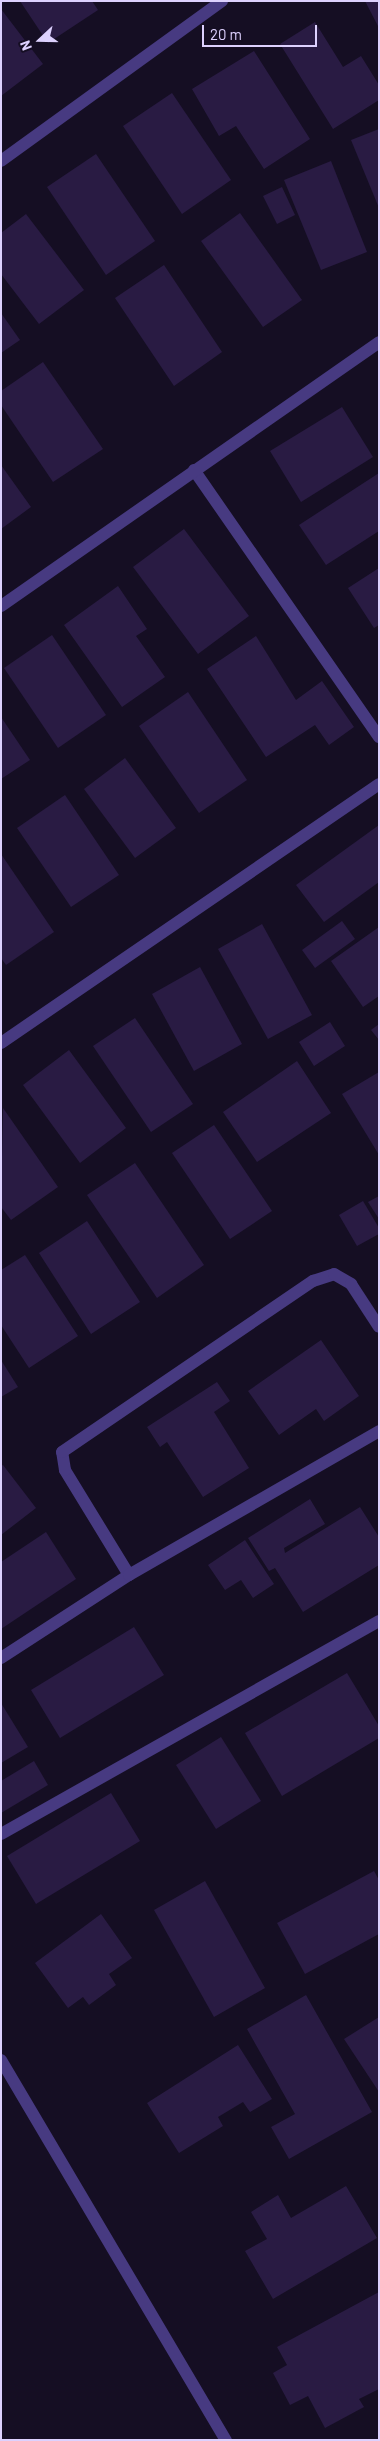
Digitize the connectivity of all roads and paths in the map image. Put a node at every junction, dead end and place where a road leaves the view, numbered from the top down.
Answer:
1 (222, 1) edge
2 (1, 161) edge
3 (379, 342) edge
4 (194, 470) junction
5 (1, 606) edge
6 (379, 737) edge
7 (379, 784) edge
8 (1, 1043) edge
9 (379, 1327) edge
10 (379, 1431) edge
11 (129, 1575) junction
12 (379, 1621) edge
13 (1, 1658) edge
14 (1, 1834) edge
15 (1, 2060) edge
16 (226, 2440) edge

1 - 2 street
3 - 4 street
4 - 5 street
4 - 6 street
7 - 8 street
9 - 11 street
10 - 11 street
11 - 13 street
12 - 14 street
15 - 16 street

